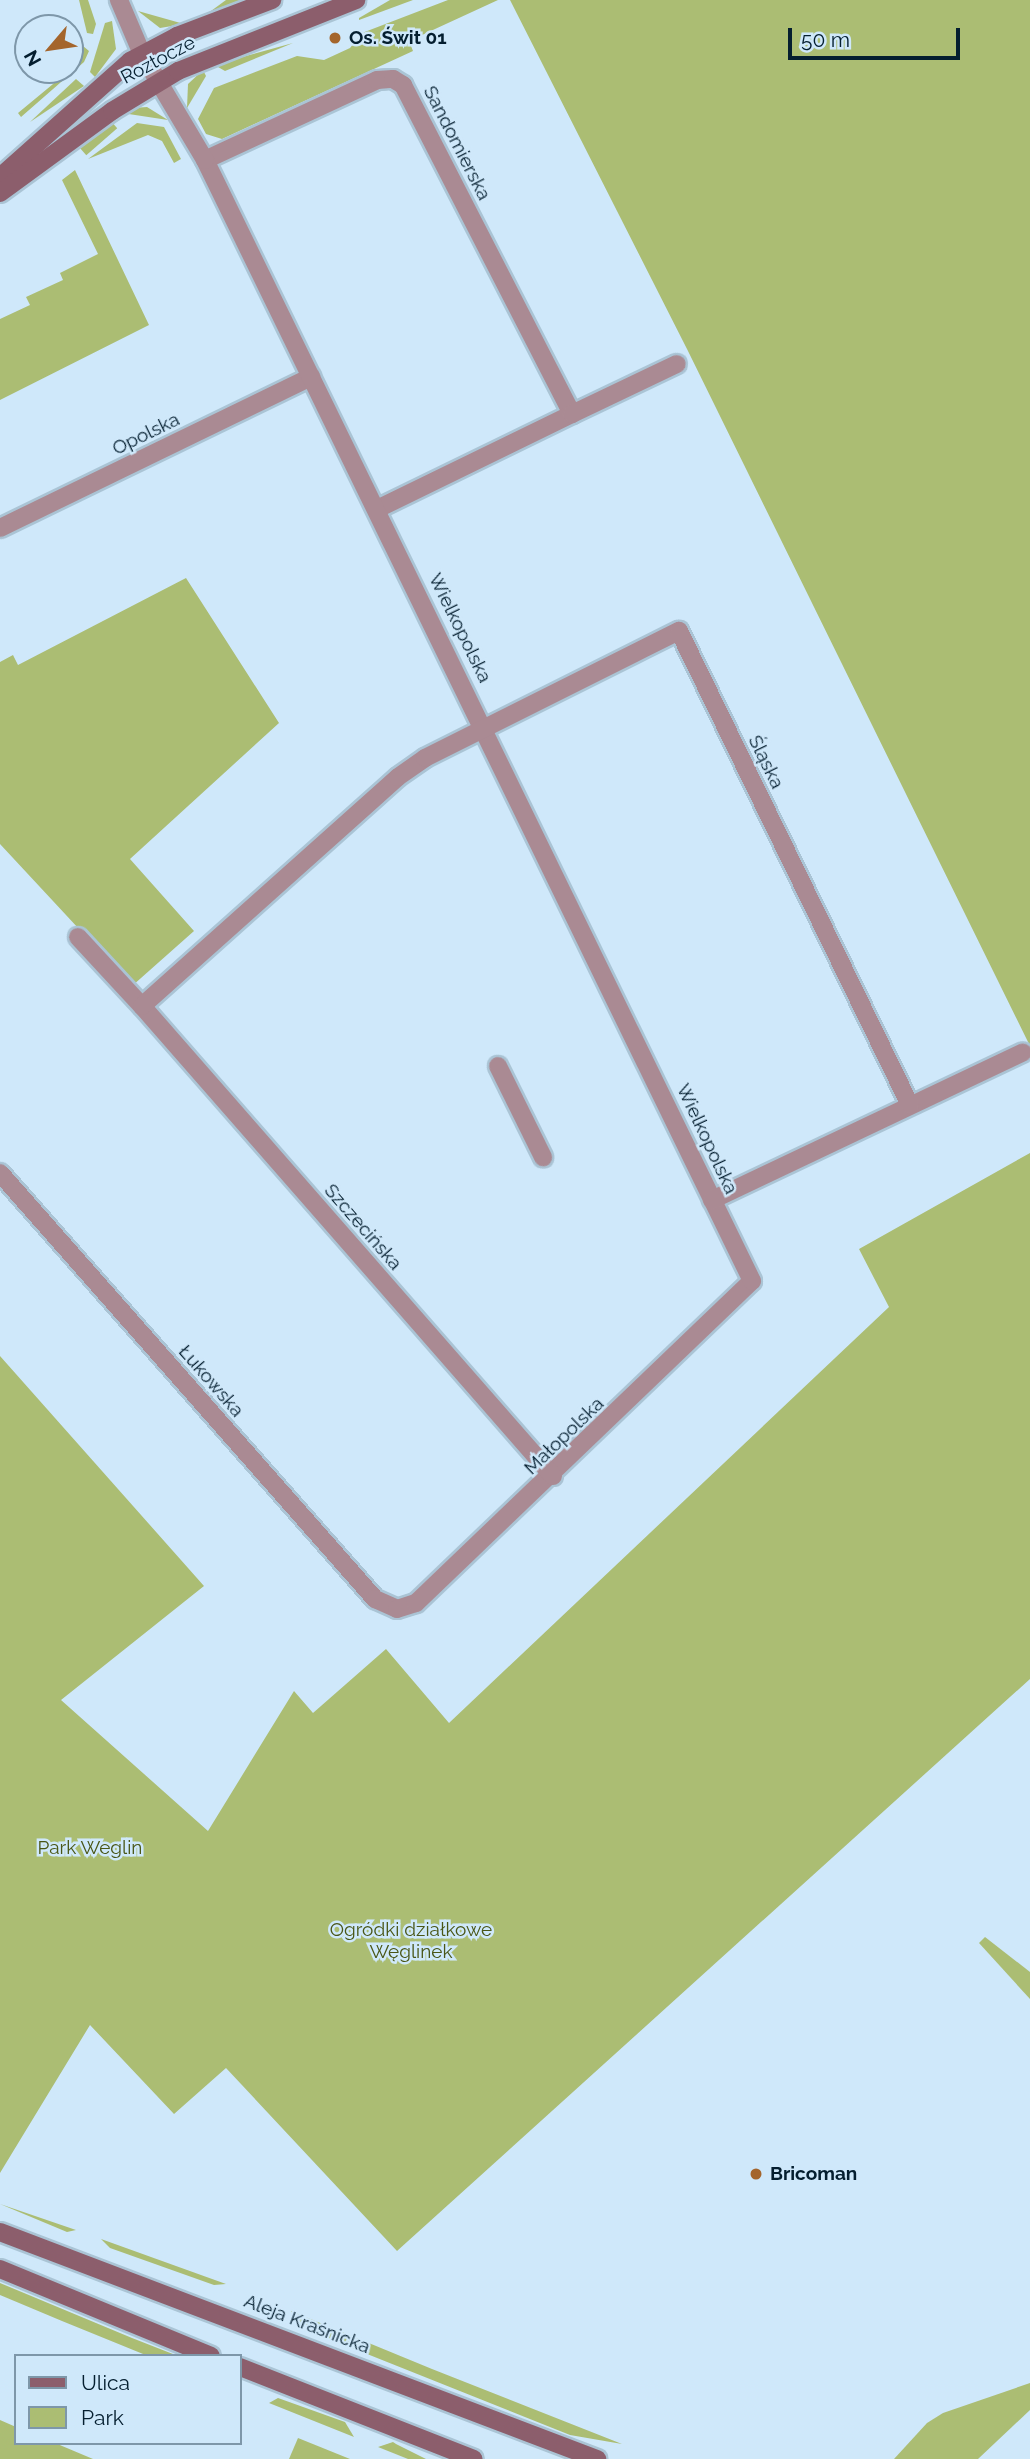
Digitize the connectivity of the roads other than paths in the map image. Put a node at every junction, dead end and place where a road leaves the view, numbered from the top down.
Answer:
1 (119, 0) edge
2 (272, 0) edge
3 (356, 0) edge
4 (142, 54) junction
5 (160, 81) junction
6 (205, 160) junction
7 (0, 177) edge
8 (0, 192) edge
9 (677, 364) dead end
10 (311, 377) junction
11 (572, 414) junction
12 (377, 509) junction
13 (0, 528) edge
14 (485, 729) junction
15 (78, 937) dead end
16 (142, 1006) junction
17 (1023, 1052) dead end
18 (498, 1066) dead end
19 (910, 1105) junction
20 (543, 1157) dead end
21 (0, 1173) edge
22 (712, 1200) junction
23 (752, 1281) joint
24 (554, 1476) junction
25 (397, 1609) joint
26 (0, 2232) edge
27 (0, 2269) edge
28 (206, 2354) edge
29 (242, 2368) edge
30 (474, 2459) edge
31 (597, 2459) edge

1 - 4 street, Wielkopolska
2 - 4 main road, Roztocze
3 - 5 main road, Roztocze
4 - 5 street, Wielkopolska
4 - 7 main road, Roztocze
5 - 6 street, Wielkopolska
5 - 8 main road, Roztocze
6 - 10 street, Wielkopolska
6 - 11 street, Sandomierska
9 - 11 street
10 - 12 street, Wielkopolska
10 - 13 street, Opolska
11 - 12 street
12 - 14 street, Wielkopolska
14 - 16 street
14 - 19 street, Śląska
14 - 22 street, Wielkopolska
15 - 16 street, Szczecińska
16 - 24 street, Szczecińska
17 - 19 street
18 - 20 street
19 - 22 street
21 - 25 street, Łukowska
22 - 23 street, Wielkopolska
23 - 24 street, Małopolska
24 - 25 street, Małopolska
26 - 31 main road, Aleja Kraśnicka
27 - 28 main road
29 - 30 main road

